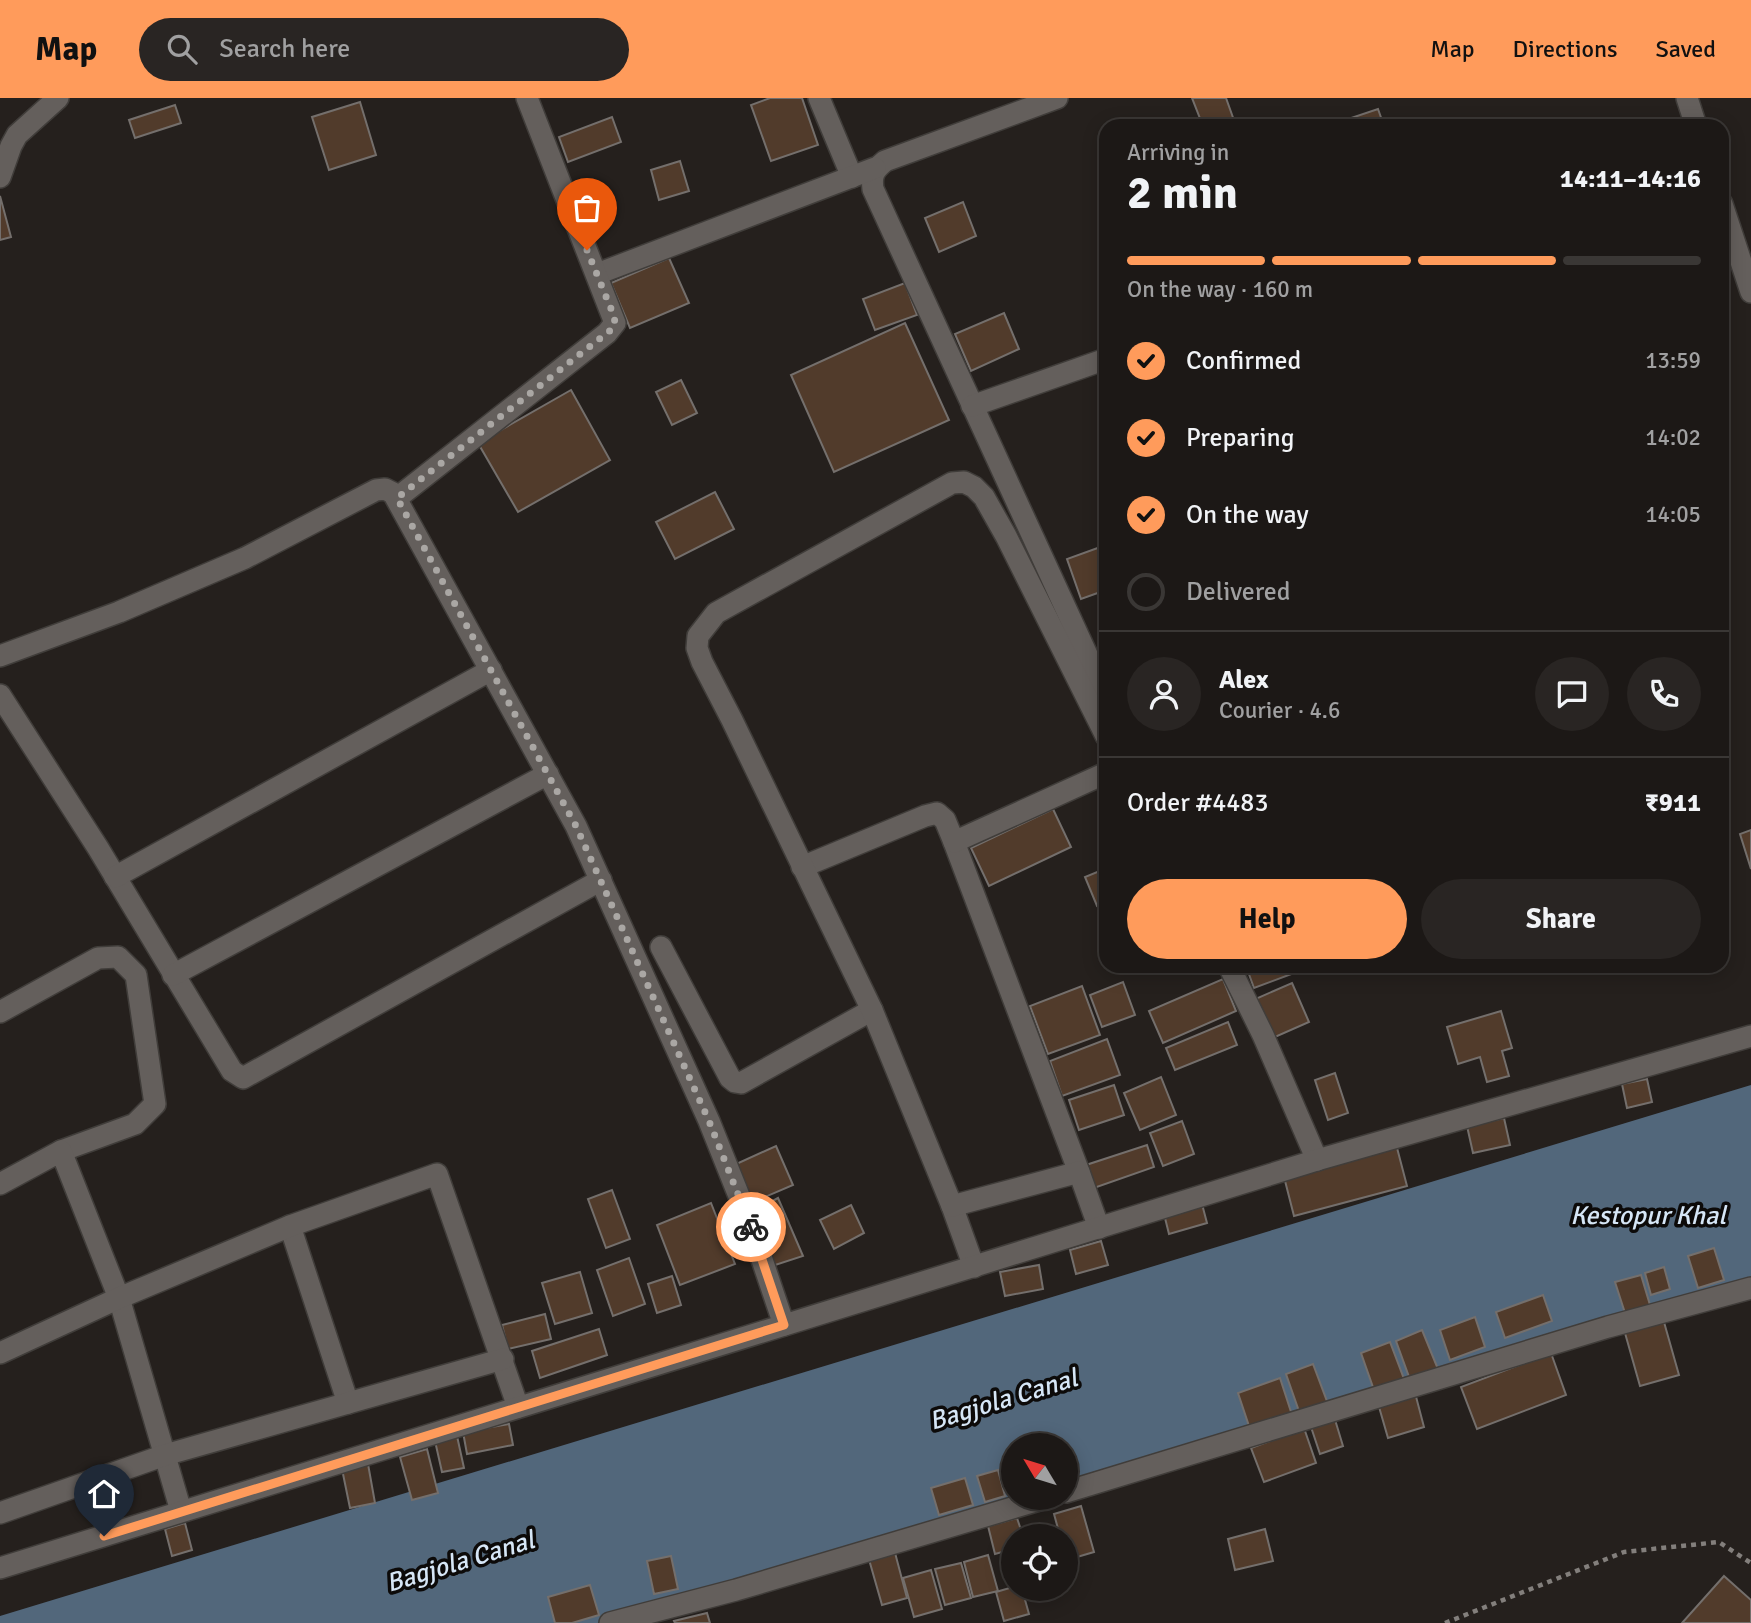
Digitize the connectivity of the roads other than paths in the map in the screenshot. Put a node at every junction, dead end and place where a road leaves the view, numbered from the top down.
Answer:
1 (58, 98) edge
2 (527, 98) edge
3 (819, 98) edge
4 (1056, 98) edge
5 (1687, 98) edge
6 (1694, 119) edge
7 (875, 169) junction
8 (0, 177) edge
9 (852, 177) junction
10 (1729, 225) edge
11 (597, 274) junction
12 (1751, 292) edge
13 (1099, 361) edge
14 (972, 406) junction
15 (397, 498) junction
16 (0, 656) edge
17 (491, 670) junction
18 (1099, 681) edge
19 (0, 695) edge
20 (1099, 722) edge
21 (548, 774) junction
22 (1099, 776) edge
23 (954, 842) junction
24 (802, 867) junction
25 (115, 877) junction
26 (601, 880) junction
27 (661, 947) dead end
28 (1232, 973) edge
29 (173, 975) junction
30 (872, 1010) junction
31 (0, 1012) edge
32 (1751, 1036) edge
33 (61, 1150) junction
34 (1317, 1160) junction
35 (1079, 1172) junction
36 (0, 1184) edge
37 (952, 1206) junction
38 (290, 1226) junction
39 (1099, 1228) junction
40 (974, 1267) junction
41 (1751, 1288) edge
42 (119, 1298) junction
43 (784, 1325) junction
44 (0, 1353) edge
45 (503, 1359) junction
46 (348, 1404) junction
47 (518, 1407) junction
48 (165, 1455) junction
49 (1078, 1488) edge
50 (1006, 1510) edge
51 (181, 1511) junction
52 (0, 1513) edge
53 (0, 1568) edge
54 (610, 1623) edge

1 - 8 street
2 - 11 street
3 - 9 street
4 - 7 street
5 - 6 street
7 - 9 street
7 - 14 street
9 - 11 street
10 - 12 street
11 - 15 street
13 - 14 street
14 - 18 street
15 - 16 street
15 - 17 street
17 - 21 street
17 - 25 street
19 - 25 street
20 - 24 street
21 - 26 street
21 - 29 street
22 - 23 street
23 - 24 street
23 - 35 street
24 - 30 street
25 - 29 street
26 - 29 street
26 - 43 street
27 - 30 street
28 - 34 street
30 - 37 street
31 - 33 street
32 - 34 street
33 - 36 street
33 - 42 street
34 - 39 street
35 - 37 street
35 - 39 street
37 - 40 street
38 - 42 street
38 - 45 street
38 - 46 street
39 - 40 street
40 - 43 street
41 - 49 street
42 - 44 street
42 - 48 street
43 - 47 street
45 - 46 street
45 - 47 street
46 - 48 street
47 - 51 street
48 - 51 street
48 - 52 street
50 - 54 street
51 - 53 street

